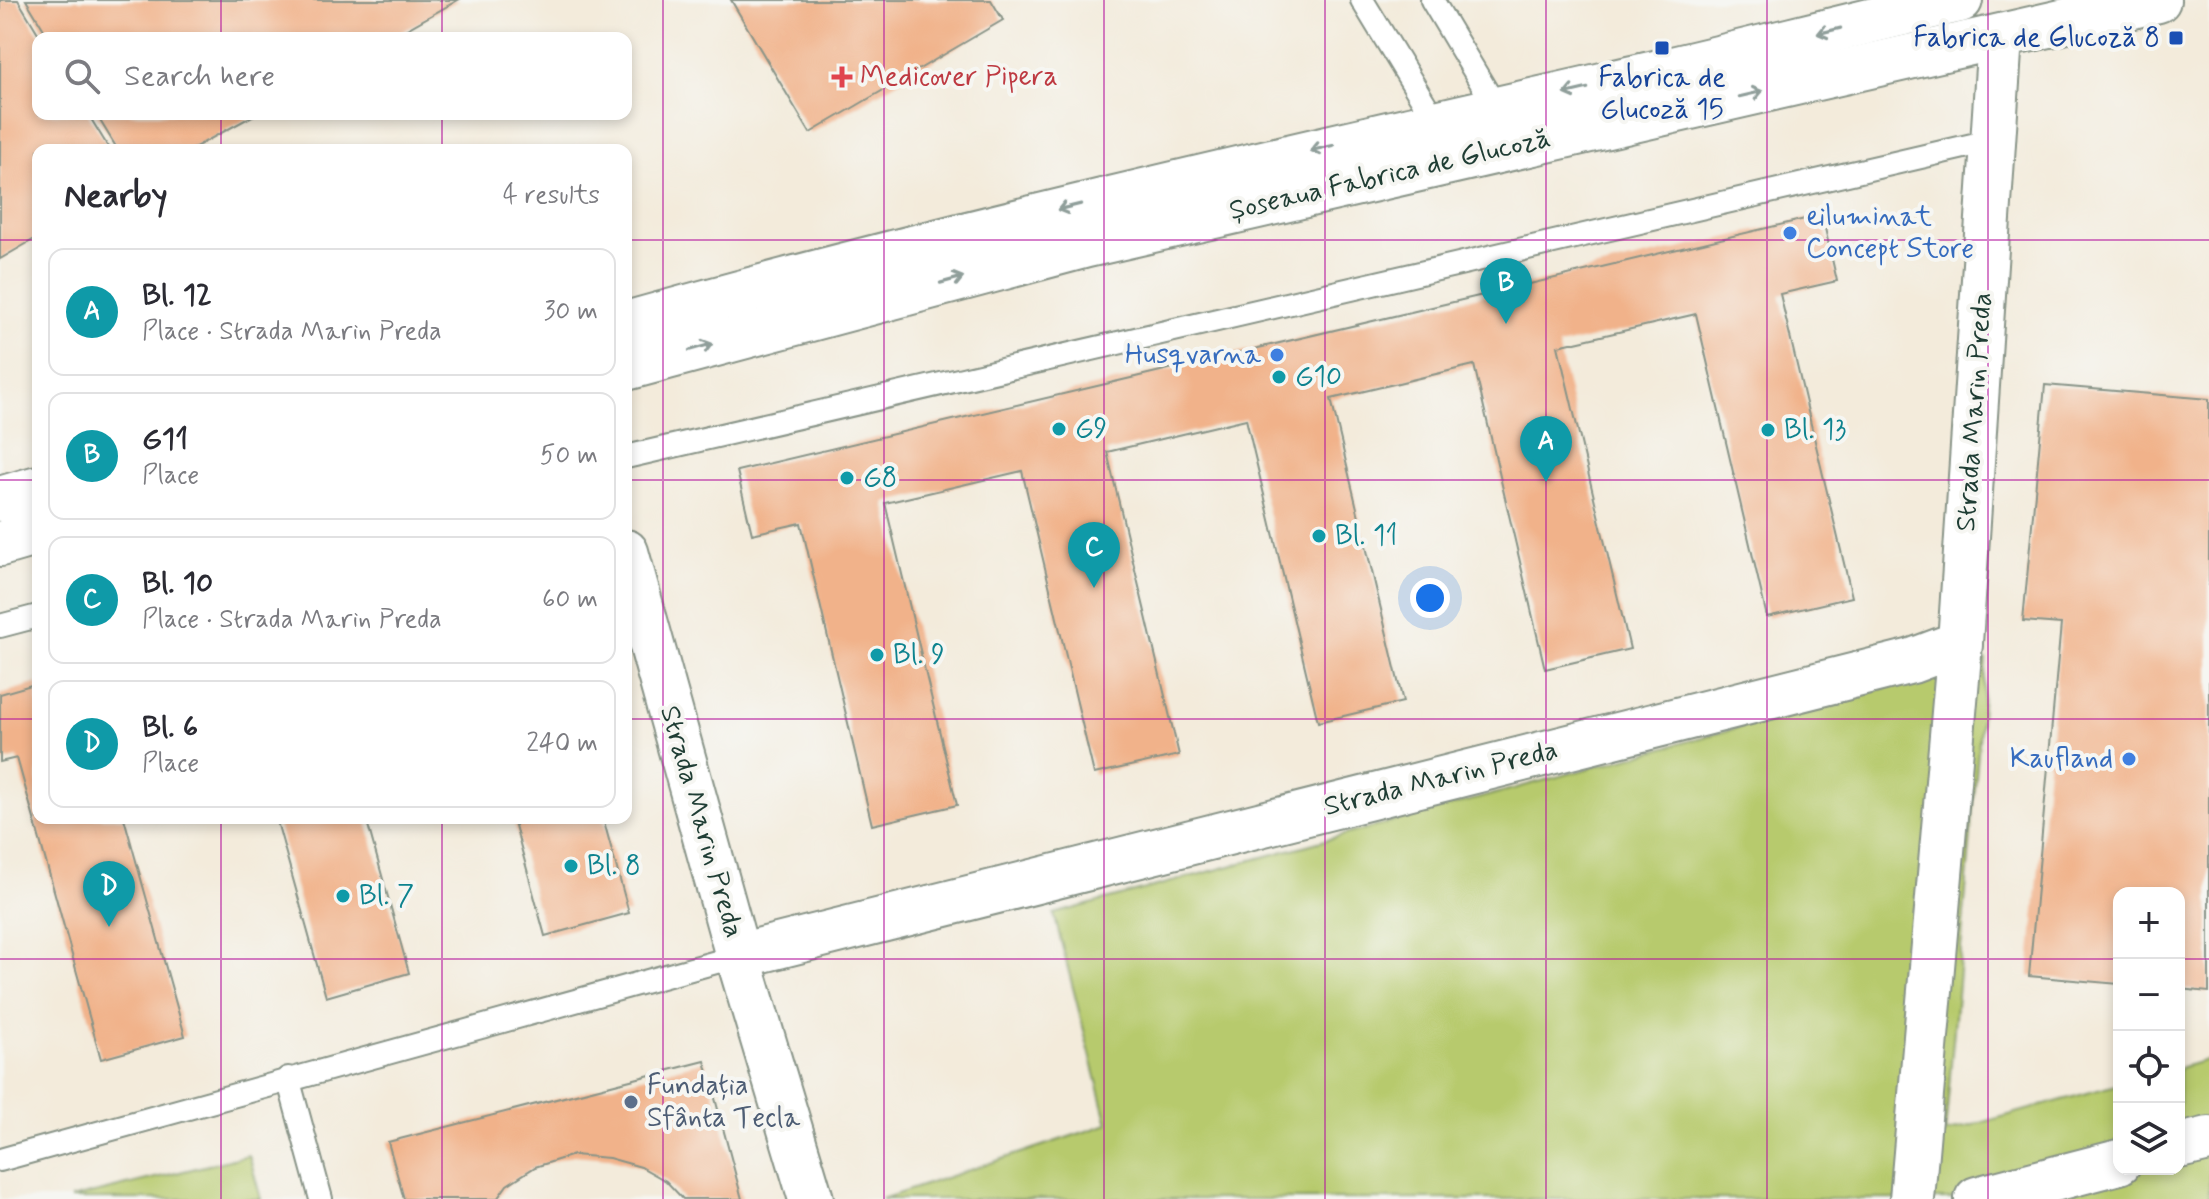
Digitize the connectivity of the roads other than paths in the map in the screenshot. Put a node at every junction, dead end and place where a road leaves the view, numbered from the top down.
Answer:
1 (1362, 0) edge
2 (1432, 0) edge
3 (1960, 0) edge
4 (2158, 0) edge
5 (2000, 37) junction
6 (1497, 109) junction
7 (1436, 122) junction
8 (1994, 140) junction
9 (632, 322) edge
10 (632, 366) edge
11 (632, 456) edge
12 (32, 490) edge
13 (0, 499) edge
14 (32, 535) edge
15 (0, 544) edge
16 (632, 574) edge
17 (32, 618) edge
18 (0, 626) edge
19 (1960, 643) junction
20 (738, 956) junction
21 (288, 1078) junction
22 (2209, 1139) edge
23 (2185, 1145) edge
24 (0, 1160) edge
25 (2113, 1164) edge
26 (321, 1199) edge
27 (811, 1199) edge
28 (1912, 1199) edge
29 (1977, 1199) edge

1 - 7 lane
2 - 6 lane
3 -> 6 street, Șoseaua Fabrica de Glucoză
4 - 5 street, Șoseaua Fabrica de Glucoză
5 - 8 street, Strada Marin Preda
10 -> 5 street, Șoseaua Fabrica de Glucoză
6 - 7 street, Șoseaua Fabrica de Glucoză
7 -> 9 street, Șoseaua Fabrica de Glucoză
8 - 11 lane
8 - 19 street, Strada Marin Preda
12 - 13 street
14 - 15 street
16 - 20 street, Strada Marin Preda
17 - 18 lane
19 - 20 street, Strada Marin Preda
19 - 28 street
20 - 21 lane
20 - 27 street
21 - 24 lane
21 - 26 lane
22 - 23 street
25 - 29 street

